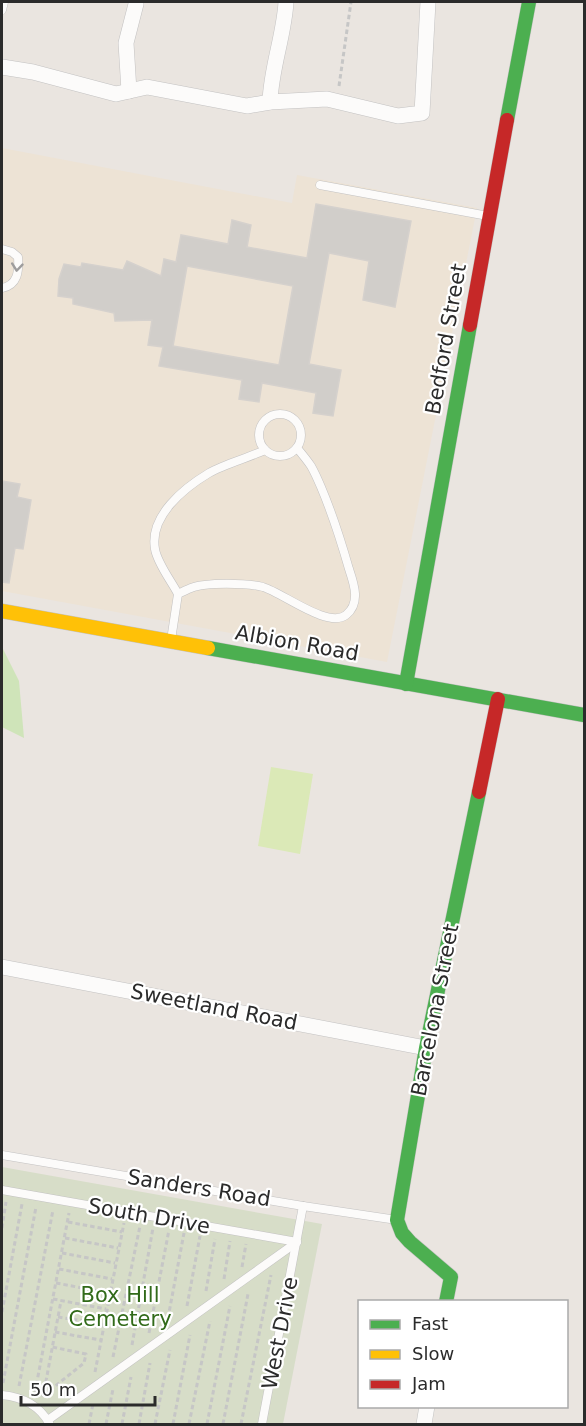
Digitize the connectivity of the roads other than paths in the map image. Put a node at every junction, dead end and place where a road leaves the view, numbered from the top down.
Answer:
1 (4, 2) edge
2 (286, 2) edge
3 (428, 2) edge
4 (529, 2) edge
5 (136, 4) dead end
6 (2, 10) edge
7 (2, 67) edge
8 (129, 91) junction
9 (270, 102) junction
10 (320, 185) dead end
11 (489, 216) junction
12 (2, 249) edge
13 (2, 288) edge
14 (297, 448) junction
15 (265, 450) junction
16 (178, 594) junction
17 (2, 611) edge
18 (170, 642) junction
19 (406, 684) junction
20 (498, 699) junction
21 (585, 715) edge
22 (2, 967) edge
23 (426, 1048) junction
24 (2, 1155) edge
25 (5, 1191) edge
26 (303, 1206) junction
27 (397, 1220) junction
28 (297, 1242) junction
29 (446, 1300) edge
30 (2, 1395) edge
31 (428, 1408) edge
32 (49, 1422) edge
33 (262, 1425) edge
34 (424, 1425) edge

1 - 6 lane
2 - 9 street
3 - 9 street
4 - 11 street, Bedford Street
5 - 8 street
7 - 8 street
8 - 9 street
10 - 11 lane
11 - 19 street, Bedford Street
12 -> 13 lane
14 - 15 lane
14 - 15 lane
14 - 16 lane
15 - 16 lane
16 - 18 lane
17 - 18 street, Albion Road
18 - 19 street, Albion Road
19 - 20 street, Albion Road
20 - 21 street, Albion Road
20 - 23 street, Barcelona Street
22 - 23 street, Sweetland Road
23 - 27 street, Barcelona Street
24 - 26 lane, Sanders Road
25 - 28 lane, South Drive
26 - 27 lane, Sanders Road
26 - 28 lane, West Drive
27 - 29 street
28 - 32 lane
28 - 33 lane, West Drive
30 - 32 lane
31 - 34 street

